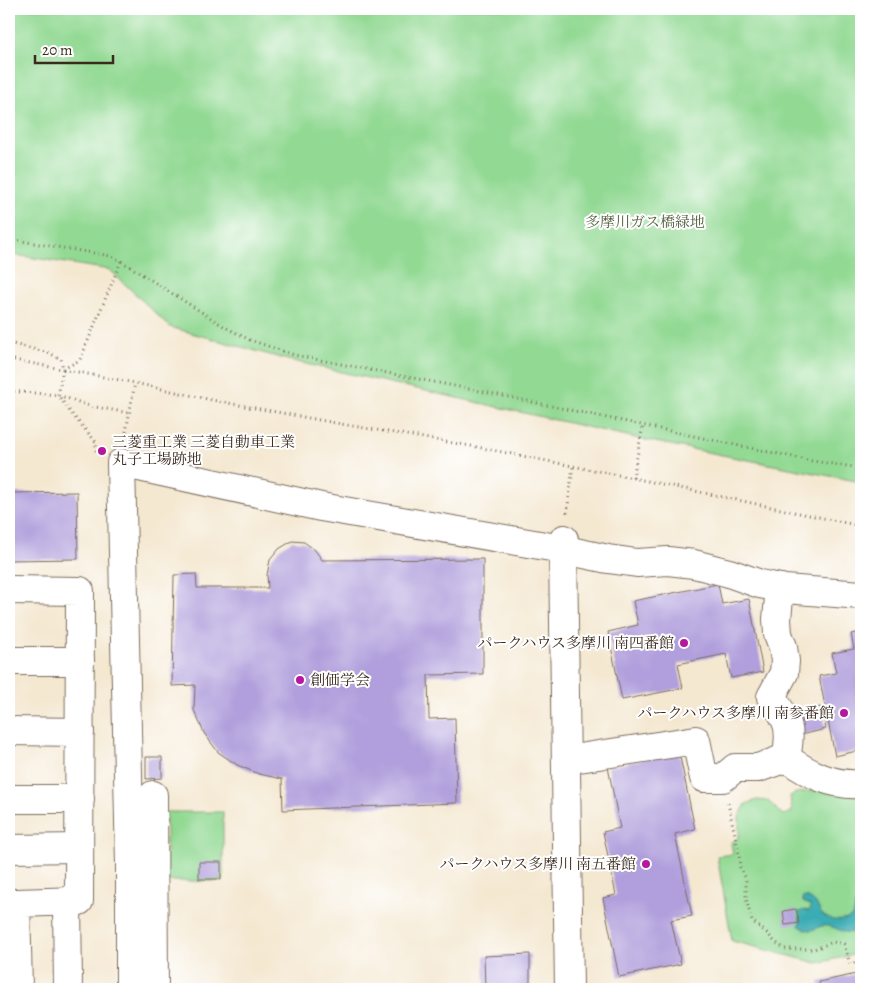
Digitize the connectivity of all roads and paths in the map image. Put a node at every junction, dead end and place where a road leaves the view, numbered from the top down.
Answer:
1 (9, 239) edge
2 (121, 260) junction
3 (9, 343) edge
4 (9, 359) edge
5 (63, 369) junction
6 (134, 383) junction
7 (9, 391) edge
8 (58, 395) junction
9 (129, 413) junction
10 (128, 422) dead end
11 (643, 425) junction
12 (573, 467) junction
13 (861, 468) edge
14 (633, 478) junction
15 (567, 506) dead end
16 (861, 526) edge
17 (564, 544) junction
18 (780, 588) junction
19 (9, 590) edge
20 (861, 595) edge
21 (9, 660) edge
22 (80, 661) junction
23 (9, 731) edge
24 (80, 732) junction
25 (786, 758) junction
26 (566, 760) junction
27 (723, 778) junction
28 (861, 784) edge
29 (153, 795) dead end
30 (80, 799) junction
31 (9, 800) edge
32 (79, 848) junction
33 (9, 849) edge
34 (68, 901) junction
35 (861, 961) edge
36 (18, 989) edge
37 (68, 989) edge
38 (130, 989) edge
39 (154, 989) edge
40 (569, 989) edge

1 - 2 path
2 - 5 path
2 - 11 path
3 - 5 path
4 - 5 path
5 - 6 path
5 - 8 path
6 - 9 path
6 - 12 path
7 - 8 path
8 - 9 path
9 - 10 path
11 - 13 path
11 - 14 path
12 - 14 path
12 - 15 path
14 - 16 path
17 - 18 street
17 - 26 street
17 - 38 street
18 - 20 street
18 - 25 street
19 - 22 street
21 - 22 street
22 - 24 street
23 - 24 street
24 - 30 street
25 - 27 street
25 - 28 street
26 - 27 street
26 - 40 street
27 - 35 path
29 - 39 street
30 - 31 street
30 - 32 street
32 - 33 street
32 - 34 street
34 - 36 street
34 - 37 street

